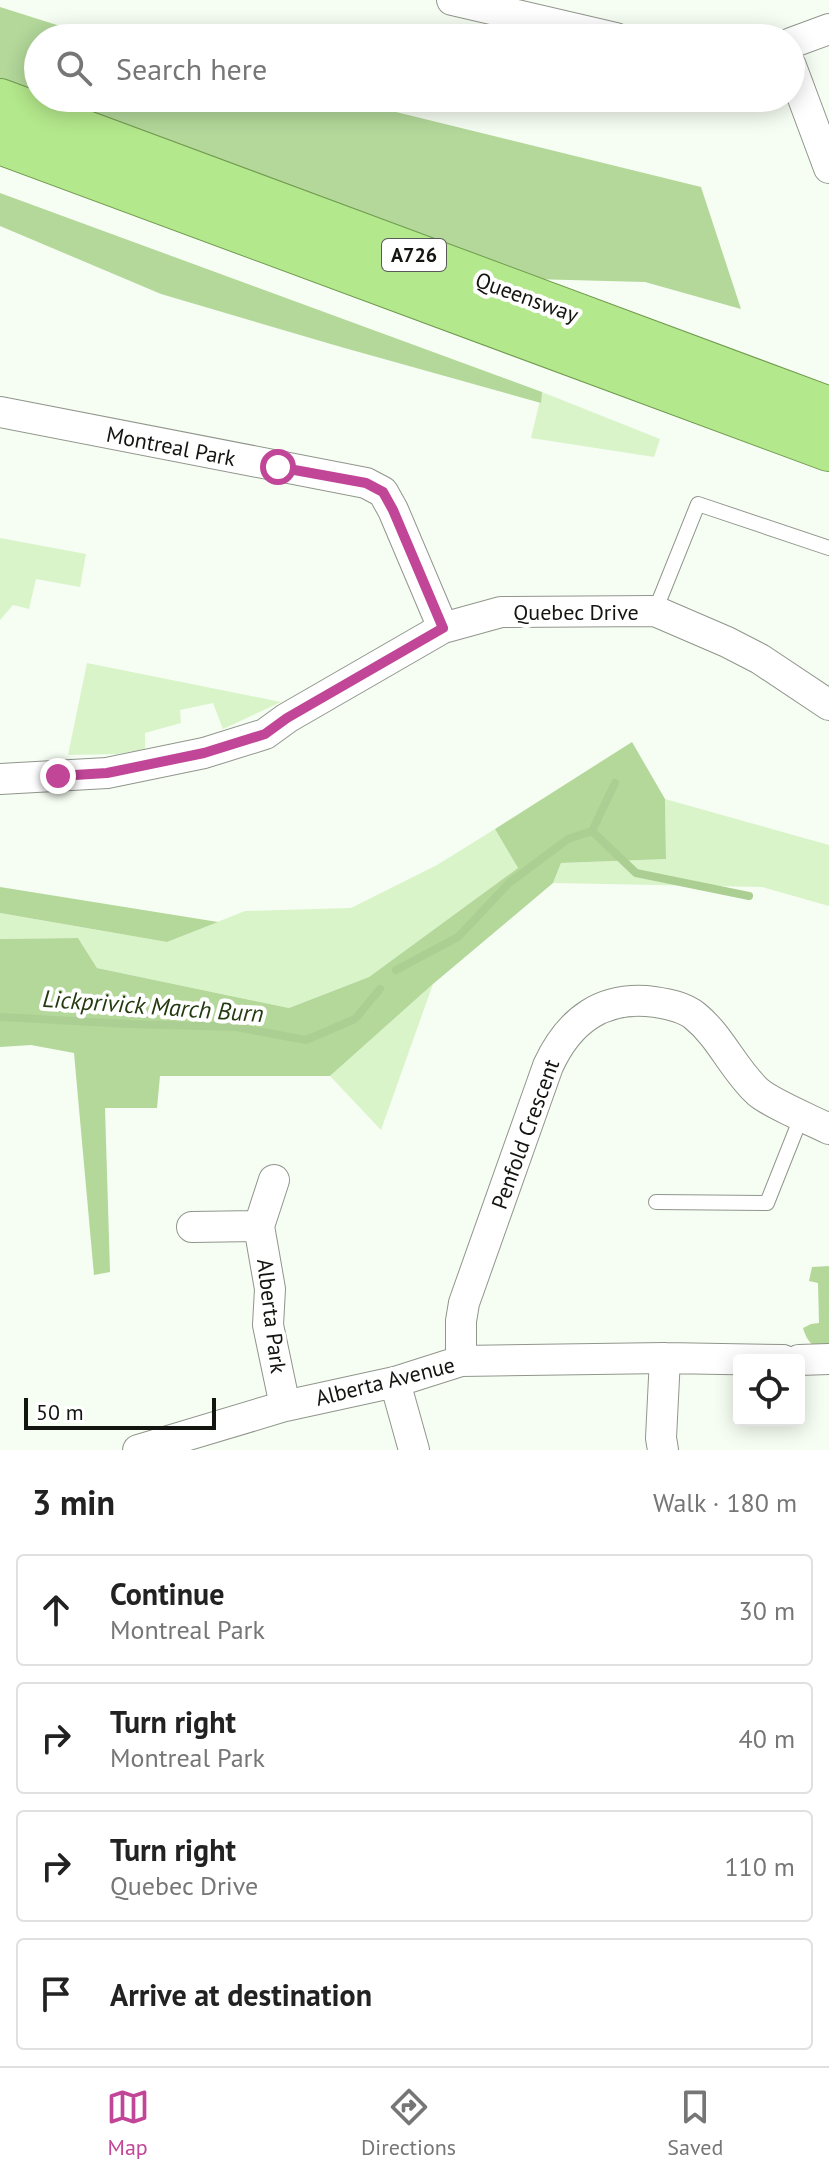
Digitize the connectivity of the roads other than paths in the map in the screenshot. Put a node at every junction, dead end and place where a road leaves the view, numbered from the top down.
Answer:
1 (452, 0) edge
2 (511, 7) edge
3 (569, 24) edge
4 (829, 29) edge
5 (805, 38) edge
6 (0, 101) edge
7 (805, 104) edge
8 (24, 110) edge
9 (30, 112) edge
10 (0, 142) edge
11 (829, 168) edge
12 (829, 409) edge
13 (0, 412) edge
14 (829, 449) edge
15 (829, 548) edge
16 (655, 611) junction
17 (443, 628) junction
18 (829, 705) edge
19 (0, 779) edge
20 (802, 1115) junction
21 (829, 1129) edge
22 (274, 1180) dead end
23 (656, 1202) dead end
24 (259, 1226) junction
25 (192, 1227) dead end
26 (665, 1358) junction
27 (733, 1359) edge
28 (829, 1359) edge
29 (805, 1360) edge
30 (461, 1361) junction
31 (395, 1382) junction
32 (285, 1406) junction
33 (138, 1450) edge
34 (414, 1450) edge
35 (663, 1450) edge

1 - 2 street
2 - 3 street
4 - 5 street
6 - 8 highway, Queensway / A726
7 - 11 street
9 - 12 highway, Queensway / A726
10 - 14 highway, Queensway / A726
13 - 17 street, Montreal Park
15 - 16 lane
16 - 17 street, Quebec Drive
16 - 18 street, Quebec Drive
17 - 19 street, Quebec Drive
20 - 21 street, Penfold Crescent
20 - 23 lane
20 - 30 street, Penfold Crescent
22 - 24 street, Alberta Park
24 - 25 street
24 - 32 street, Alberta Park
26 - 27 street, Alberta Avenue
26 - 30 street, Alberta Avenue
26 - 35 street
28 - 29 street
30 - 31 street, Alberta Avenue
31 - 32 street, Alberta Avenue
31 - 34 street
32 - 33 street, Alberta Avenue

